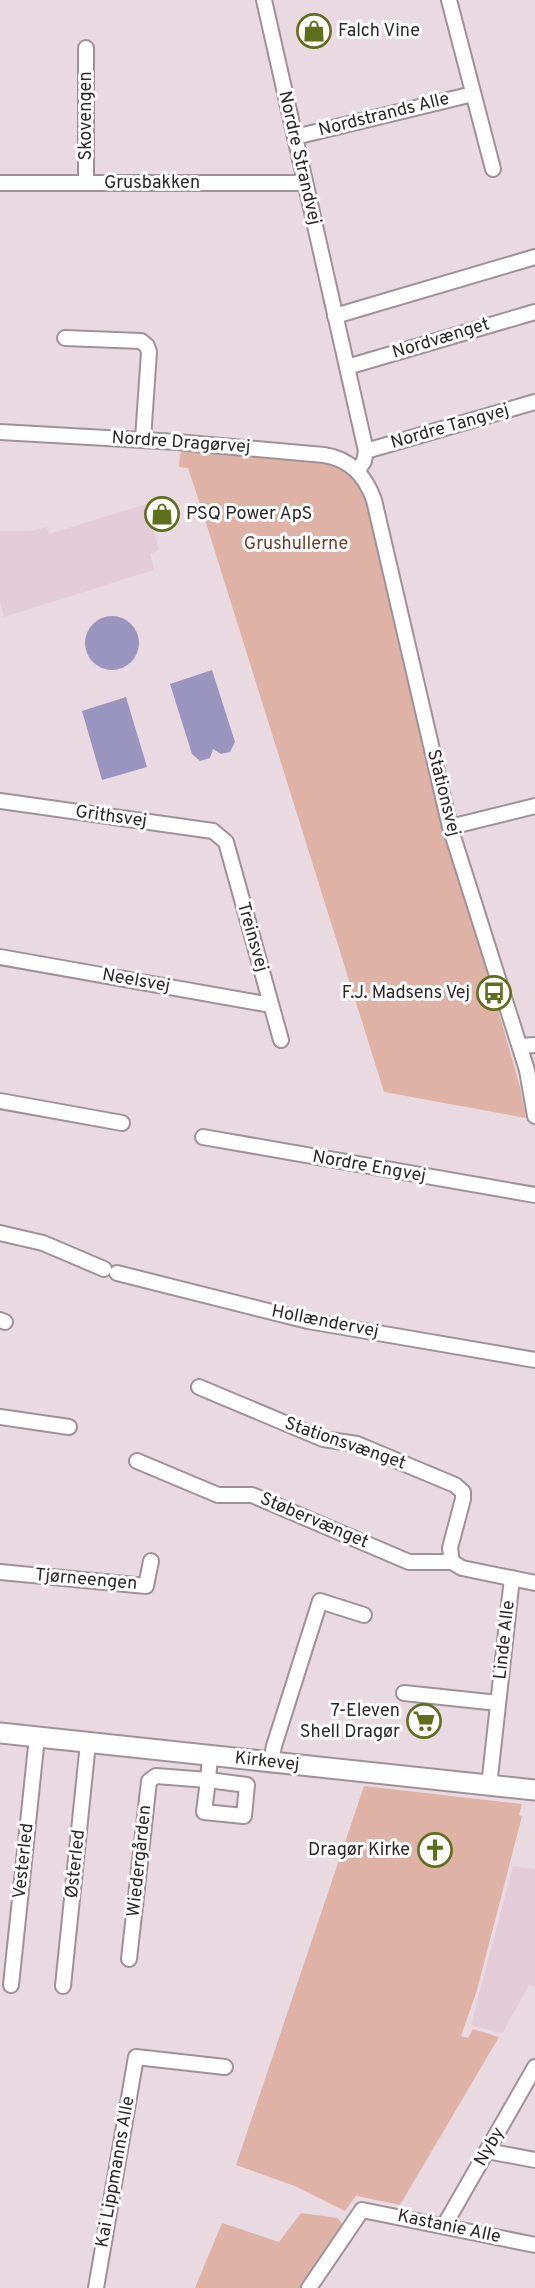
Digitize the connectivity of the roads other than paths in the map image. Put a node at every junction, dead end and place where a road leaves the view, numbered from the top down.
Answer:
1 (264, 0) edge
2 (449, 0) edge
3 (86, 48) dead end
4 (473, 94) junction
5 (295, 137) junction
6 (493, 169) dead end
7 (0, 183) edge
8 (86, 183) junction
9 (305, 183) junction
10 (535, 257) edge
11 (535, 312) edge
12 (335, 316) junction
13 (65, 338) dead end
14 (347, 367) junction
15 (535, 402) edge
16 (0, 432) edge
17 (143, 439) junction
18 (366, 452) junction
19 (358, 470) junction
20 (0, 801) edge
21 (535, 806) edge
22 (450, 827) junction
23 (220, 836) joint
24 (0, 957) edge
25 (271, 1004) junction
26 (281, 1040) dead end
27 (535, 1045) edge
28 (520, 1046) junction
29 (0, 1101) edge
30 (535, 1116) edge
31 (122, 1123) dead end
32 (203, 1137) dead end
33 (535, 1195) edge
34 (0, 1233) edge
35 (535, 1360) edge
36 (199, 1387) dead end
37 (0, 1417) edge
38 (69, 1427) dead end
39 (137, 1461) dead end
40 (152, 1560) dead end
41 (452, 1562) junction
42 (0, 1572) edge
43 (512, 1578) junction
44 (535, 1583) edge
45 (364, 1615) dead end
46 (404, 1693) dead end
47 (498, 1703) junction
48 (0, 1733) edge
49 (37, 1737) junction
50 (88, 1743) junction
51 (210, 1756) junction
52 (271, 1762) junction
53 (489, 1786) junction
54 (535, 1790) edge
55 (129, 1959) dead end
56 (10, 1985) dead end
57 (63, 1986) dead end
58 (225, 2067) dead end
59 (535, 2067) edge
60 (487, 2151) junction
61 (535, 2160) edge
62 (444, 2226) junction
63 (535, 2245) edge
64 (96, 2288) edge
65 (309, 2288) edge

1 - 5 street, Nordre Strandvej
2 - 4 street, Nordstrands Alle
3 - 8 street, Skovengen
4 - 5 street, Nordstrands Alle
4 - 6 street, Nordstrands Alle
5 - 9 street, Nordre Strandvej
7 - 8 street, Grusbakken
8 - 9 street, Grusbakken
9 - 12 street, Nordre Strandvej
10 - 12 street
11 - 14 street, Nordvænget
12 - 14 street, Nordre Strandvej
13 - 17 street
14 - 18 street, Nordre Strandvej
15 - 18 street, Nordre Tangvej
16 - 17 street, Nordre Dragørvej
17 - 19 street, Nordre Dragørvej
18 - 19 street
19 - 22 street, Stationsvej
20 - 23 street, Grithsvej
21 - 22 street
22 - 28 street, Stationsvej
23 - 25 street, Treinsvej
24 - 25 street, Neelsvej
25 - 26 street, Treinsvej
27 - 28 street
28 - 30 street, Stationsvej
29 - 31 street
32 - 33 street, Nordre Engvej
34 - 35 street, Hollændervej
36 - 41 street, Stationsvænget
37 - 38 street
39 - 41 street, Støbervænget
40 - 42 street, Tjørneengen
41 - 43 street, Støbervænget
43 - 44 street, Støbervænget
43 - 47 street, Linde Alle
45 - 52 street
46 - 47 street, Linde Alle
47 - 53 street, Linde Alle
48 - 49 main road, Kirkevej
49 - 50 main road, Kirkevej
49 - 56 street, Vesterled
50 - 51 main road, Kirkevej
50 - 57 street, Østerled
51 - 52 main road, Kirkevej
51 - 55 street, Wiedergården
52 - 53 main road, Kirkevej
53 - 54 main road, Kirkevej
58 - 64 street, Kai Lippmanns Alle
59 - 60 street, Nyby
60 - 61 street
60 - 62 street, Nyby
62 - 63 street, Kastanie Alle
62 - 65 street, Kastanie Alle

